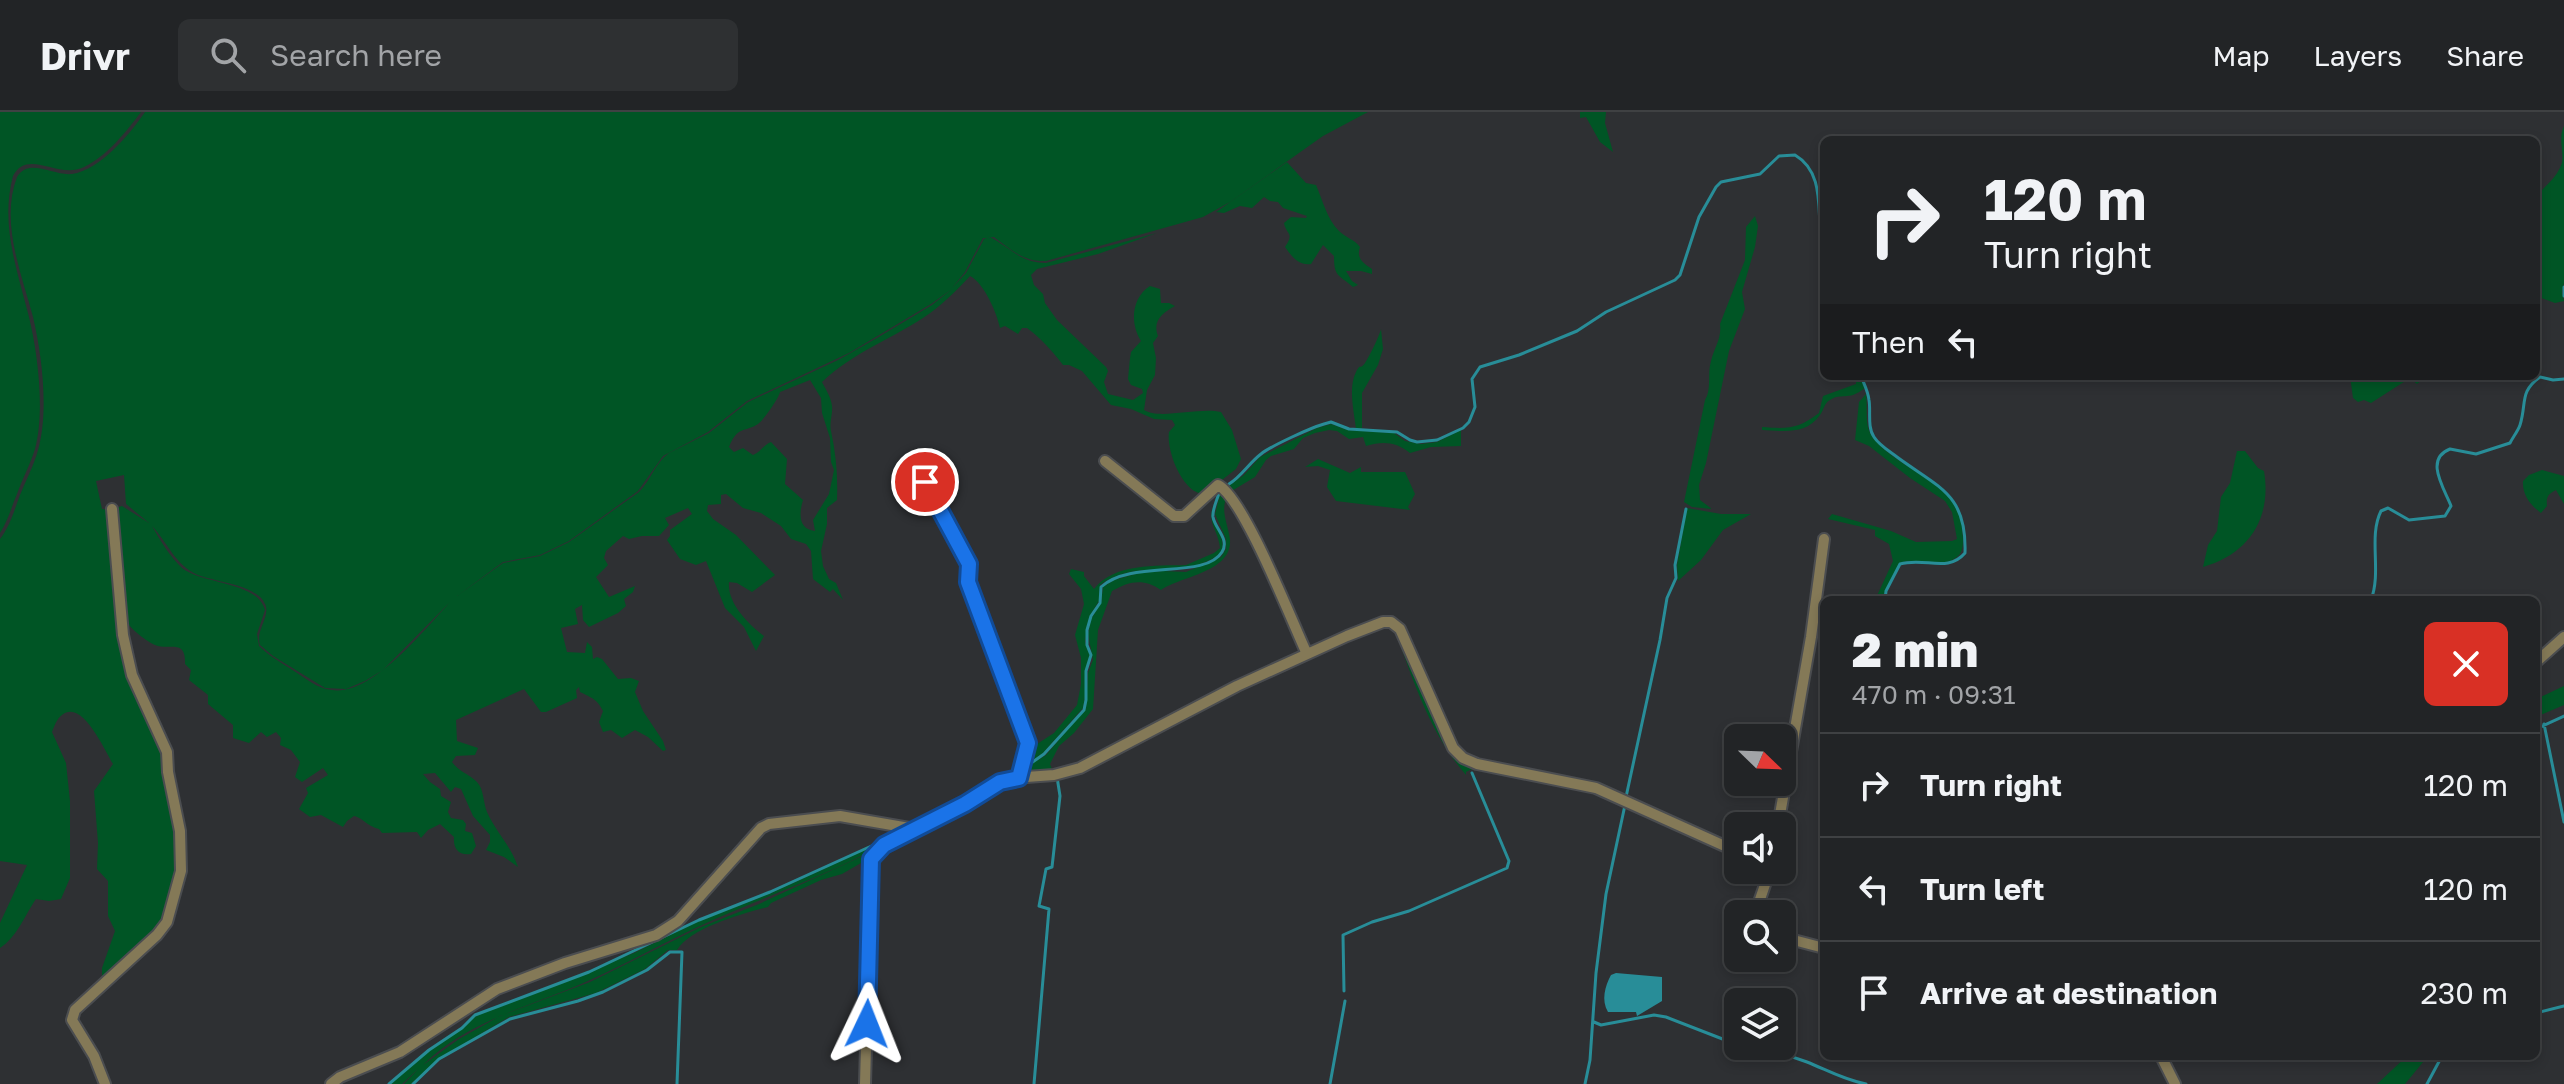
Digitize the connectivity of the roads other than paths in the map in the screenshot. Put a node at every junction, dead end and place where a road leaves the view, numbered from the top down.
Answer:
1 (1105, 461) dead end
2 (925, 482) dead end
3 (112, 509) dead end
4 (1824, 539) dead end
5 (2564, 637) edge
6 (1307, 654) junction
7 (2540, 658) edge
8 (1019, 778) junction
9 (1780, 812) edge
10 (915, 829) junction
11 (1724, 846) edge
12 (1796, 941) edge
13 (1820, 947) edge
14 (2163, 1060) edge
15 (105, 1084) edge
16 (331, 1084) edge
17 (865, 1084) edge
18 (2175, 1084) edge

1 - 6 street
2 - 8 street
3 - 15 street
4 - 9 street
5 - 7 street
6 - 8 street
6 - 11 street
8 - 10 street
10 - 16 street
10 - 17 street
12 - 13 street
14 - 18 street

